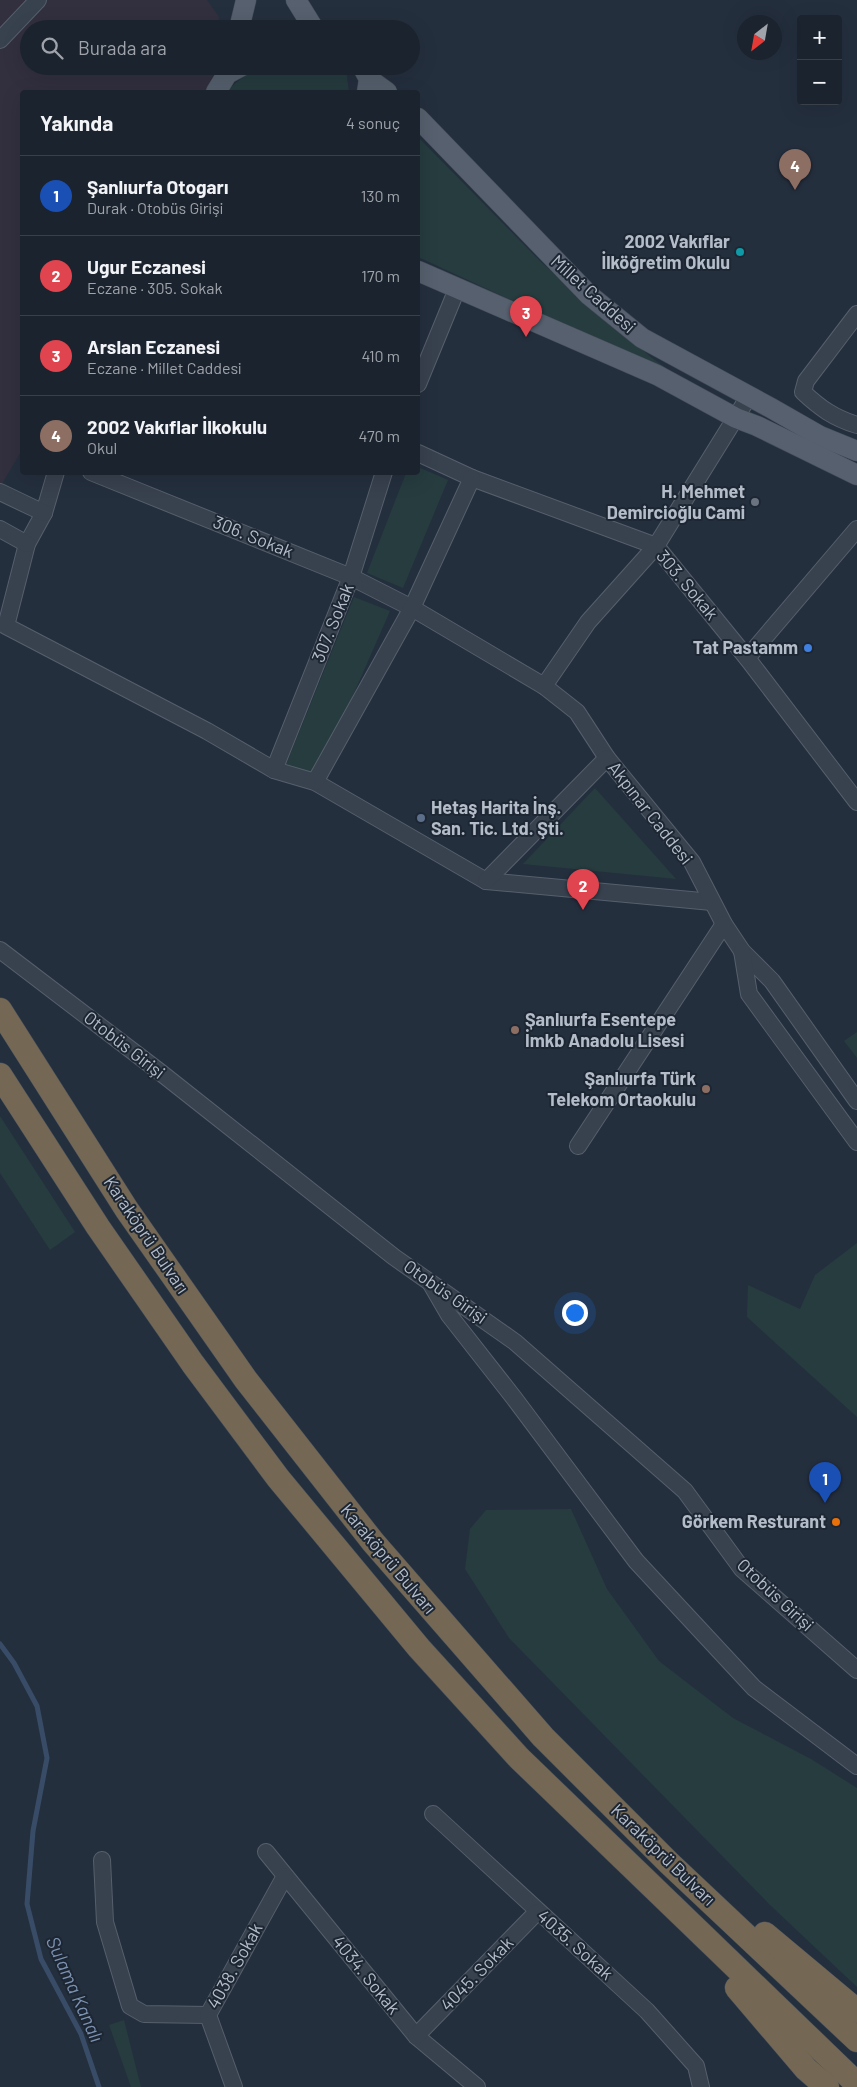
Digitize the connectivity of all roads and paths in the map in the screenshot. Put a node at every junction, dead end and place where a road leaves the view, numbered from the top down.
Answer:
1 (38, 0) edge
2 (246, 0) edge
3 (296, 0) edge
4 (241, 20) edge
5 (308, 20) edge
6 (0, 40) edge
7 (229, 75) edge
8 (366, 79) edge
9 (217, 90) edge
10 (384, 90) edge
11 (420, 120) edge
12 (420, 272) edge
13 (457, 289) junction
14 (857, 314) edge
15 (420, 379) edge
16 (749, 396) junction
17 (736, 418) junction
18 (857, 425) edge
19 (857, 451) edge
20 (420, 454) edge
21 (55, 475) edge
22 (98, 475) edge
23 (383, 475) edge
24 (857, 475) edge
25 (472, 478) junction
26 (0, 492) edge
27 (44, 513) junction
28 (0, 529) edge
29 (857, 529) edge
30 (27, 544) junction
31 (656, 546) junction
32 (351, 576) junction
33 (412, 608) junction
34 (747, 658) junction
35 (544, 686) junction
36 (607, 758) junction
37 (274, 770) junction
38 (315, 782) junction
39 (857, 802) edge
40 (486, 881) junction
41 (712, 902) junction
42 (724, 924) junction
43 (0, 950) edge
44 (742, 951) junction
45 (0, 1010) edge
46 (0, 1075) edge
47 (857, 1101) edge
48 (857, 1142) edge
49 (578, 1146) dead end
50 (428, 1280) junction
51 (857, 1670) edge
52 (857, 1766) edge
53 (433, 1814) dead end
54 (266, 1852) dead end
55 (102, 1860) dead end
56 (669, 1863) junction
57 (285, 1876) junction
58 (647, 1882) junction
59 (538, 1912) junction
60 (857, 2011) edge
61 (208, 2016) junction
62 (416, 2036) junction
63 (857, 2040) edge
64 (857, 2084) edge
65 (234, 2087) edge
66 (478, 2087) edge
67 (701, 2087) edge
68 (827, 2087) edge

1 - 6 street
2 - 4 main road
3 - 5 main road
7 - 9 main road
8 - 10 main road
11 - 16 main road, Millet Caddesi
12 - 13 main road, Millet Caddesi
13 - 15 street
13 - 17 main road, Millet Caddesi
14 - 18 street
16 - 17 street
16 - 19 main road, Millet Caddesi
17 - 24 main road, Millet Caddesi
17 - 31 street
20 - 25 street, 303. Sokak
21 - 27 street
22 - 32 street, 306. Sokak
23 - 32 street, 307. Sokak
25 - 31 street, 303. Sokak
25 - 33 street
26 - 27 street
27 - 30 street
28 - 30 street
29 - 34 street
30 - 37 street
31 - 34 street, 303. Sokak
31 - 35 street
32 - 33 street, 306. Sokak
32 - 37 street, 307. Sokak
33 - 35 street, 306. Sokak
33 - 38 street
34 - 39 street, 303. Sokak
35 - 36 street, Akpınar Caddesi
36 - 40 street
36 - 41 street, Akpınar Caddesi
37 - 38 street
38 - 40 street
40 - 41 street
41 - 42 street, Akpınar Caddesi
42 - 44 street, Akpınar Caddesi
42 - 49 street
43 - 50 street, Otobüs Girişi
44 - 47 street, Akpınar Caddesi
44 - 48 street, Akpınar Caddesi
45 - 56 highway, Karaköprü Bulvarı
46 - 58 highway, Karaköprü Bulvarı
50 - 51 street, Otobüs Girişi
50 - 52 street
53 - 59 street, 4035. Sokak
54 - 57 street, 4034. Sokak
55 - 61 street
56 - 60 highway
56 - 63 highway, Karaköprü Bulvarı
57 - 61 street, 4038. Sokak
57 - 62 street, 4034. Sokak
58 - 64 highway, Karaköprü Bulvarı
58 - 68 highway
59 - 62 street, 4045. Sokak
59 - 67 street, 4035. Sokak
61 - 65 street, 4038. Sokak
62 - 66 street, 4034. Sokak

